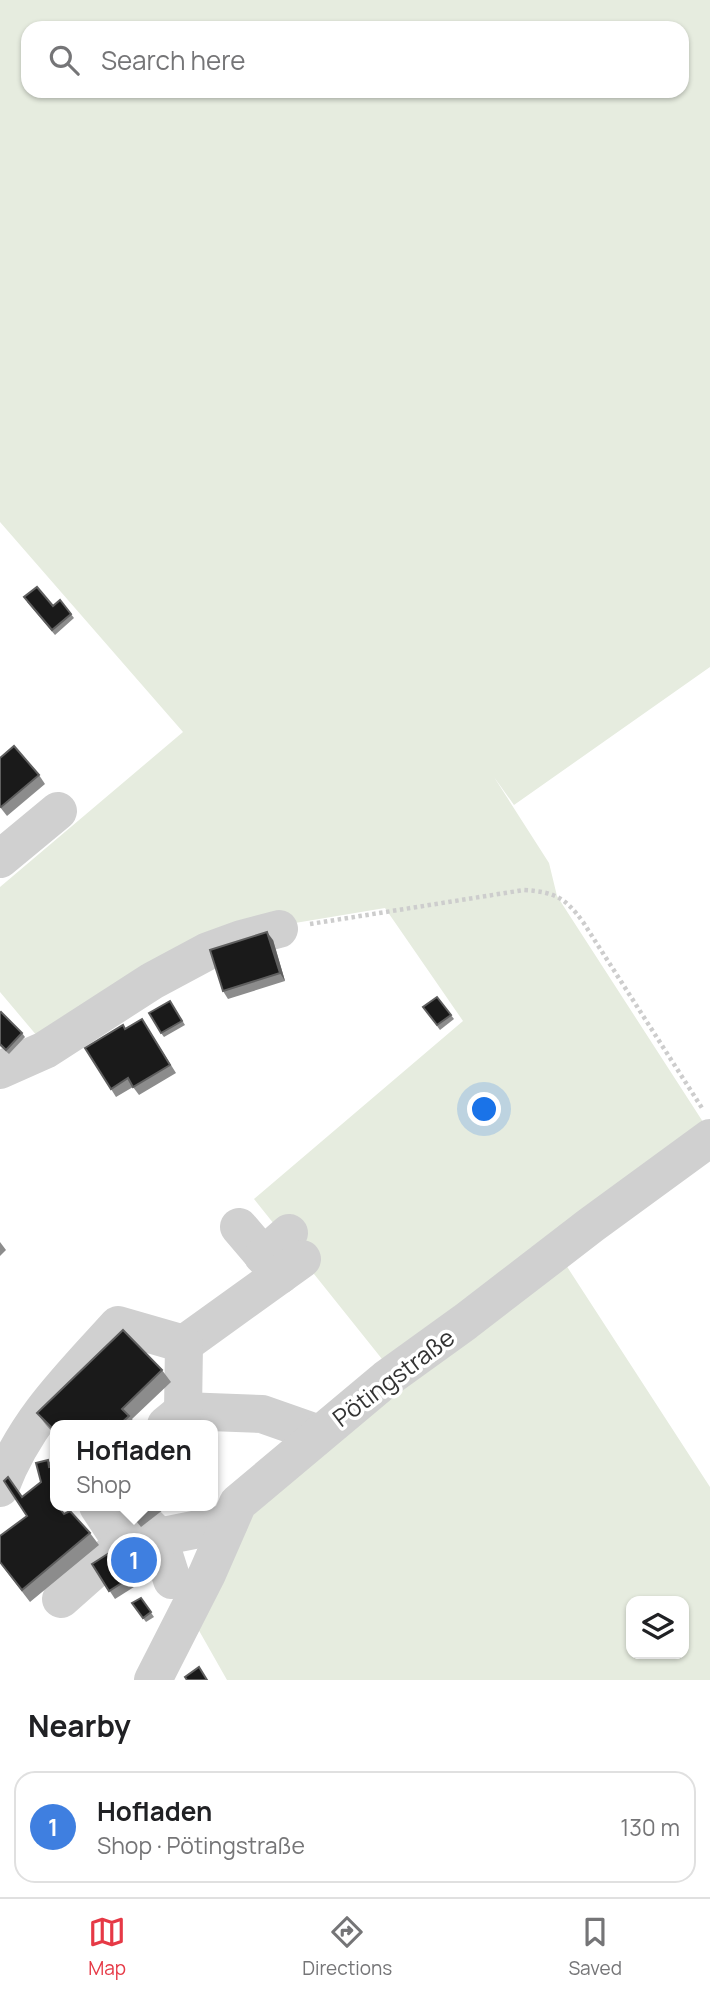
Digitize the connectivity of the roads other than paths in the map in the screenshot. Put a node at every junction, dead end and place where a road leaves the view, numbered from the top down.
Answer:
1 (58, 811) dead end
2 (0, 859) edge
3 (279, 929) road end
4 (0, 1070) edge
5 (706, 1124) edge
6 (275, 1250) dead end
7 (184, 1344) junction
8 (174, 1418) edge
9 (319, 1434) junction
10 (5, 1463) edge
11 (50, 1463) edge
12 (110, 1511) edge
13 (229, 1523) junction
14 (154, 1529) junction
15 (172, 1580) dead end
16 (61, 1600) dead end
17 (153, 1680) edge

1 - 2 street
3 - 4 street
5 - 9 street, Pötingstraße
6 - 7 street
7 - 8 street
7 - 10 street
8 - 9 street
9 - 13 street, Pötingstraße
10 - 11 street
12 - 14 street
13 - 14 street
13 - 17 street, Pötingstraße
14 - 15 street
14 - 16 street

